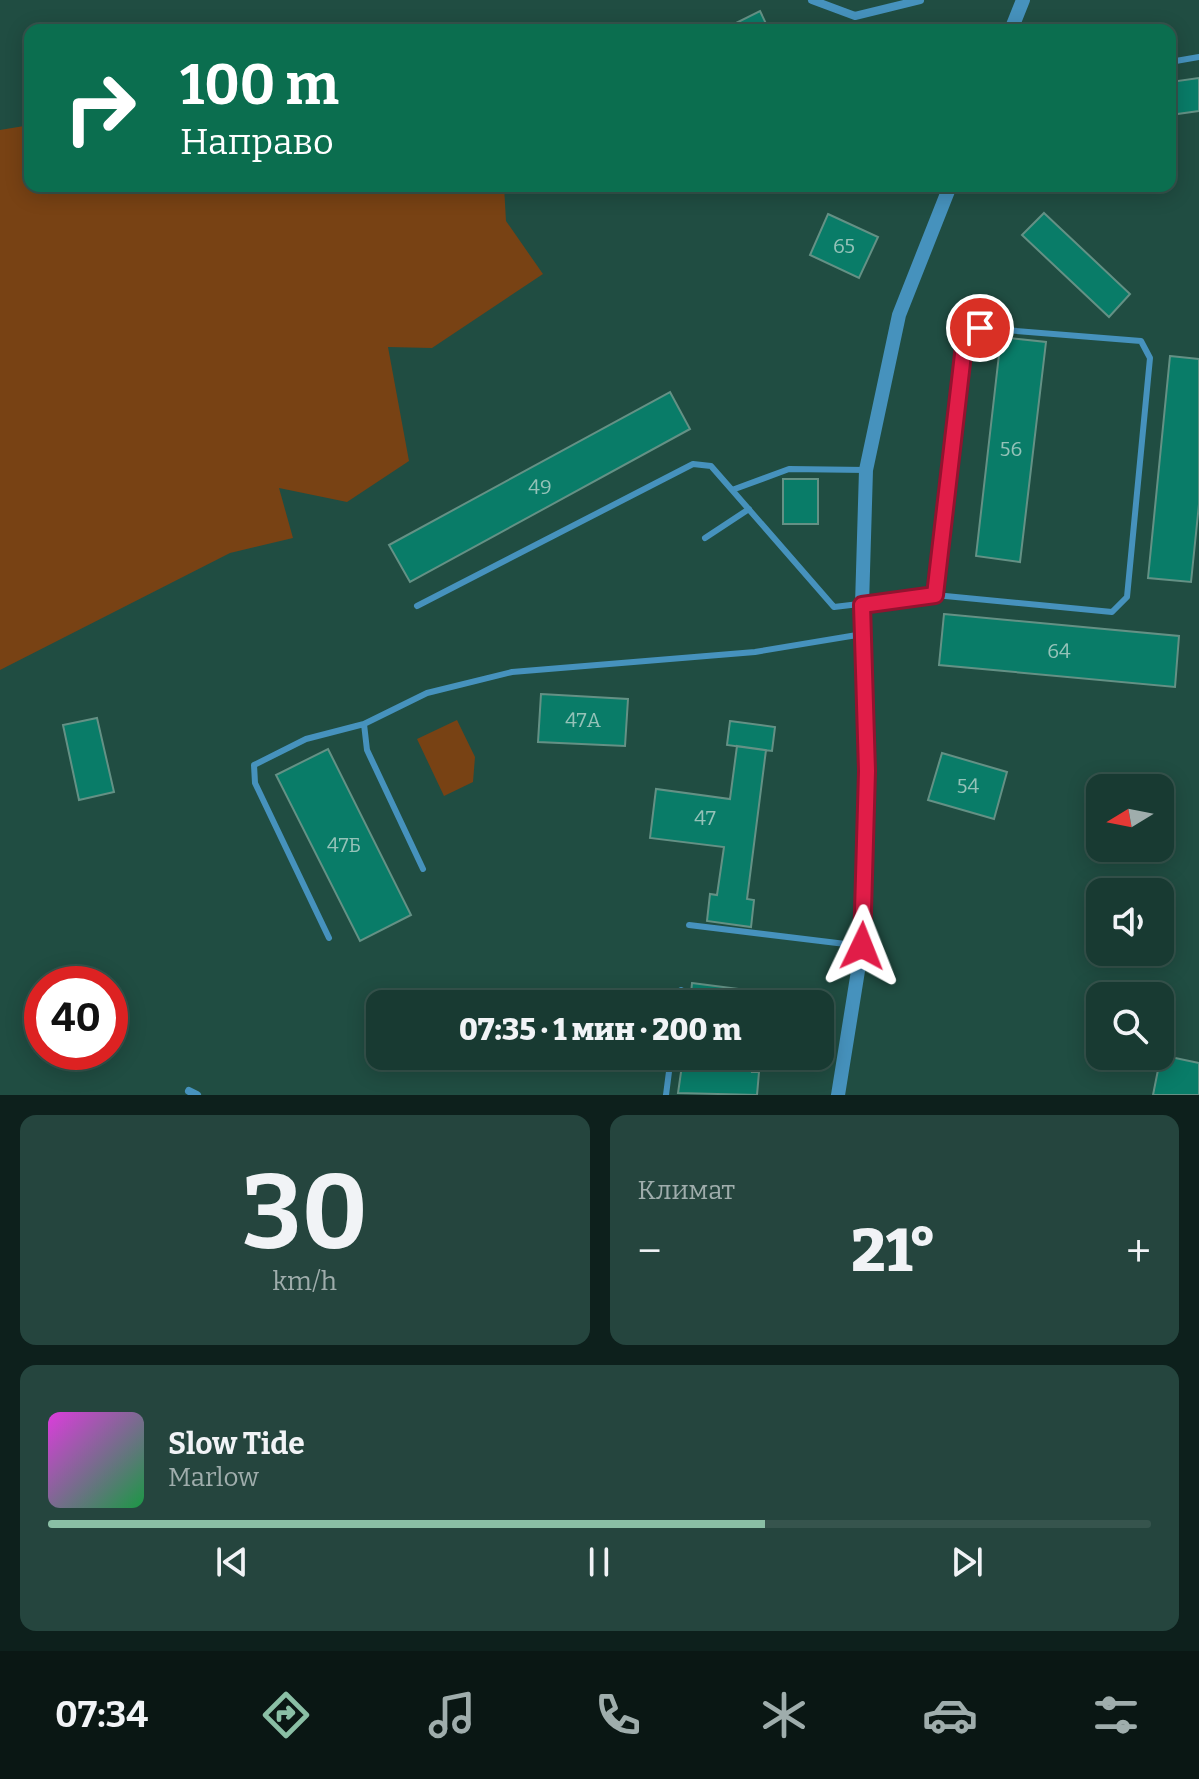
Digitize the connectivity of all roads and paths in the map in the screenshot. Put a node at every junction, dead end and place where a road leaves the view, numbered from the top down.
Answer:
1 (812, 0) edge
2 (920, 0) edge
3 (1023, 0) edge
4 (1013, 24) edge
5 (1199, 57) edge
6 (1176, 61) edge
7 (948, 192) edge
8 (866, 470) junction
9 (732, 490) junction
10 (749, 509) junction
11 (705, 538) dead end
12 (935, 595) junction
13 (862, 605) junction
14 (417, 606) dead end
15 (863, 634) junction
16 (364, 724) junction
17 (423, 869) dead end
18 (689, 925) dead end
19 (329, 938) dead end
20 (862, 946) junction
21 (669, 1070) edge
22 (193, 1093) edge
23 (179, 1095) edge
24 (666, 1095) edge
25 (838, 1095) edge

1 - 2 street
3 - 4 street
5 - 6 lane
7 - 8 street
8 - 9 lane
8 - 13 street
9 - 10 lane
9 - 14 lane
10 - 11 lane
10 - 13 lane
12 - 12 lane
12 - 13 lane
13 - 15 street
15 - 16 lane
15 - 20 street
16 - 17 lane
16 - 19 lane
18 - 20 lane
20 - 25 street
21 - 24 lane
22 - 23 lane

